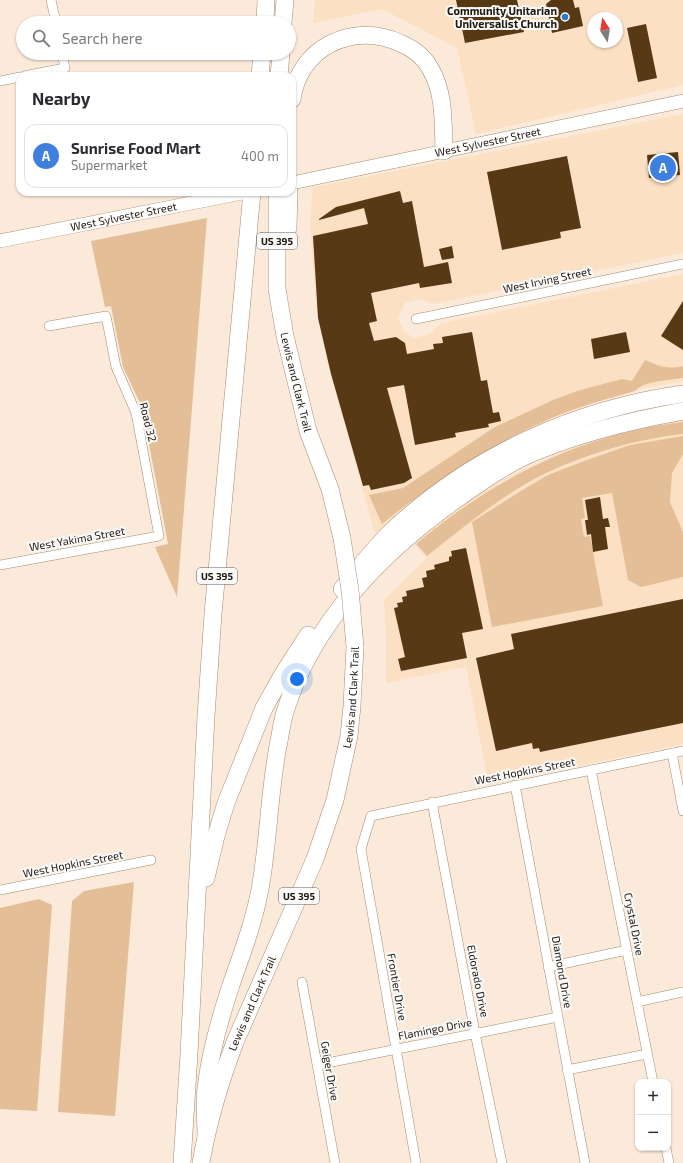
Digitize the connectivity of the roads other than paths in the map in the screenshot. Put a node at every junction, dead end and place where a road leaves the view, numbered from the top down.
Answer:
1 (51, 0) edge
2 (266, 0) edge
3 (285, 0) edge
4 (54, 16) edge
5 (265, 16) edge
6 (284, 16) edge
7 (63, 60) edge
8 (261, 60) edge
9 (280, 60) edge
10 (44, 72) edge
11 (260, 72) edge
12 (279, 72) edge
13 (16, 78) edge
14 (0, 81) edge
15 (296, 82) edge
16 (683, 101) edge
17 (444, 151) junction
18 (296, 182) edge
19 (227, 196) edge
20 (252, 196) edge
21 (277, 196) edge
22 (289, 196) edge
23 (0, 241) edge
24 (683, 264) edge
25 (416, 319) dead end
26 (49, 326) dead end
27 (285, 336) junction
28 (683, 394) edge
29 (683, 411) edge
30 (159, 536) joint
31 (0, 565) edge
32 (683, 751) edge
33 (672, 753) junction
34 (591, 770) junction
35 (515, 785) junction
36 (432, 802) junction
37 (683, 810) edge
38 (371, 816) joint
39 (150, 860) dead end
40 (0, 890) edge
41 (626, 950) junction
42 (193, 962) junction
43 (548, 967) junction
44 (302, 982) dead end
45 (683, 992) edge
46 (637, 1002) junction
47 (558, 1017) junction
48 (476, 1033) junction
49 (396, 1049) junction
50 (647, 1054) junction
51 (317, 1064) junction
52 (568, 1070) junction
53 (652, 1079) edge
54 (206, 1136) junction
55 (667, 1151) edge
56 (182, 1163) edge
57 (201, 1163) edge
58 (335, 1163) edge
59 (416, 1163) edge
60 (502, 1163) edge
61 (585, 1163) edge
62 (669, 1163) edge

1 - 4 street
2 - 5 highway
3 - 6 highway
7 - 10 street
8 - 11 highway
9 - 12 highway
13 - 14 street
15 - 17 highway
16 - 17 street, West Sylvester Street
17 - 18 street, West Sylvester Street
19 - 23 street, West Sylvester Street
20 - 42 highway, US 395
21 - 27 highway, Lewis and Clark Trail / US 395
22 - 27 highway
24 - 25 street, West Irving Street
26 - 30 street, Road 32
27 - 54 highway, Lewis and Clark Trail / US 395, bridge
28 - 42 highway
29 - 54 highway
30 - 31 street, West Yakima Street
32 - 33 street, West Hopkins Street
33 - 34 street, West Hopkins Street
33 - 37 street
34 - 35 street, West Hopkins Street
34 - 41 street, Crystal Drive
35 - 36 street, West Hopkins Street
35 - 43 street, Diamond Drive
36 - 38 street, West Hopkins Street
36 - 48 street, Eldorado Drive
38 - 49 street, Frontier Drive
39 - 40 street, West Hopkins Street
41 - 43 street
41 - 46 street, Crystal Drive
42 - 56 highway, US 395
43 - 47 street, Diamond Drive
44 - 51 street, Geiger Drive
45 - 46 street
46 - 50 street, Crystal Drive
47 - 48 street, Flamingo Drive
47 - 52 street, Diamond Drive
48 - 49 street, Flamingo Drive
48 - 60 street, Eldorado Drive
49 - 51 street, Flamingo Drive
49 - 59 street, Frontier Drive
50 - 52 street
50 - 53 street, Crystal Drive
51 - 58 street, Geiger Drive
52 - 61 street, Diamond Drive
54 - 57 highway, Lewis and Clark Trail / US 395
55 - 62 street

